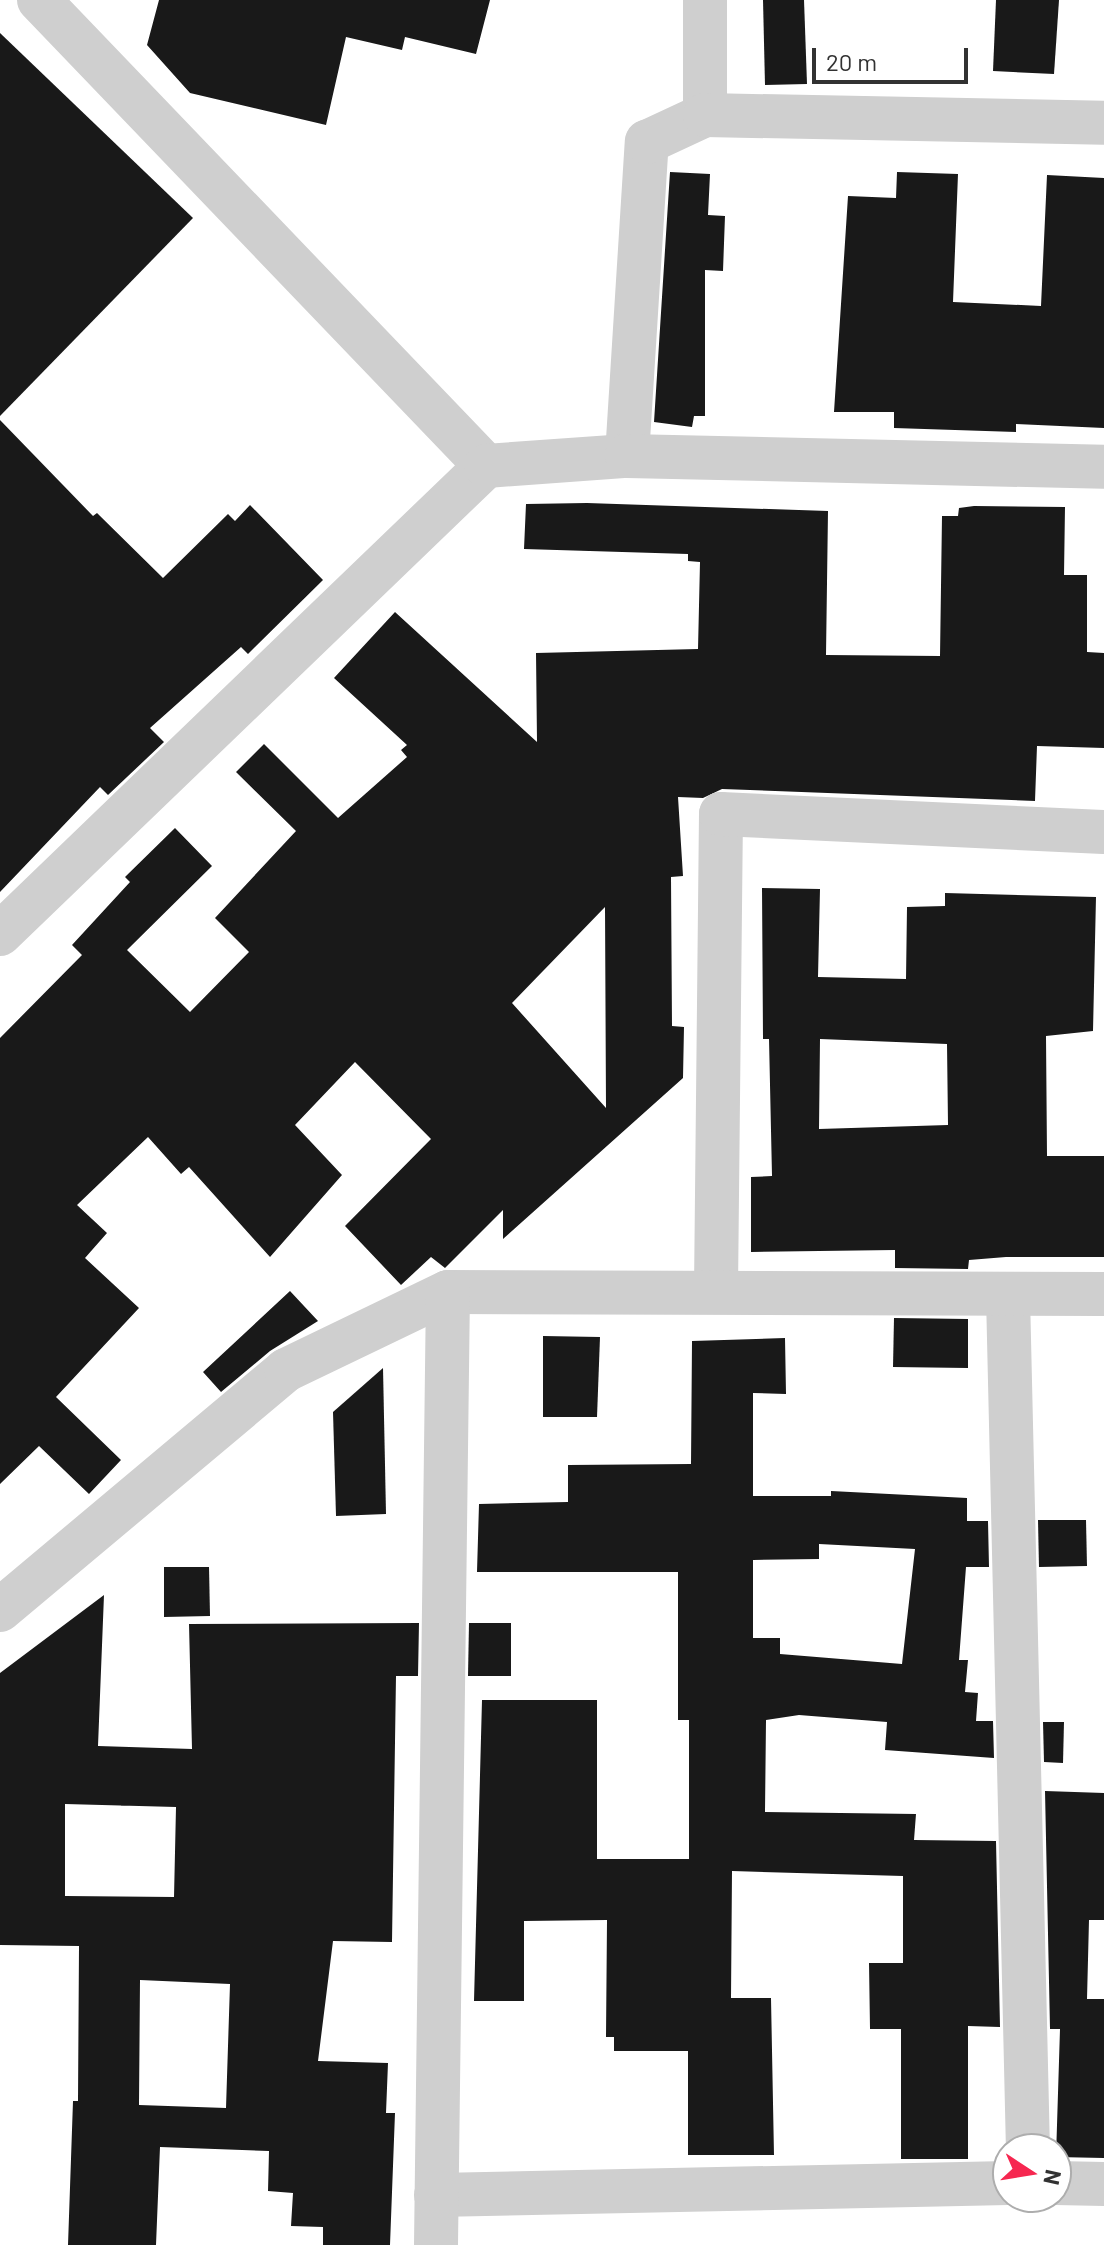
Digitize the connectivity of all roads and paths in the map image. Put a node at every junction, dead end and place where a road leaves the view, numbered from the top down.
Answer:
1 (39, 0) edge
2 (705, 0) edge
3 (705, 115) junction
4 (1104, 123) edge
5 (627, 456) junction
6 (486, 466) junction
7 (1104, 467) edge
8 (1104, 832) edge
9 (0, 934) edge
10 (716, 1290) junction
11 (448, 1292) junction
12 (1104, 1294) edge
13 (1008, 1296) junction
14 (0, 1610) edge
15 (1028, 2133) edge
16 (992, 2183) edge
17 (1072, 2183) edge
18 (1104, 2184) edge
19 (436, 2195) junction
20 (436, 2245) edge

1 - 6 street
2 - 3 street
3 - 4 street
3 - 5 street
5 - 6 street
5 - 7 street
6 - 9 street
8 - 10 street
10 - 11 street
10 - 13 street
11 - 14 street
11 - 19 street
12 - 13 street
13 - 15 street
16 - 19 street
17 - 18 street
19 - 20 street

